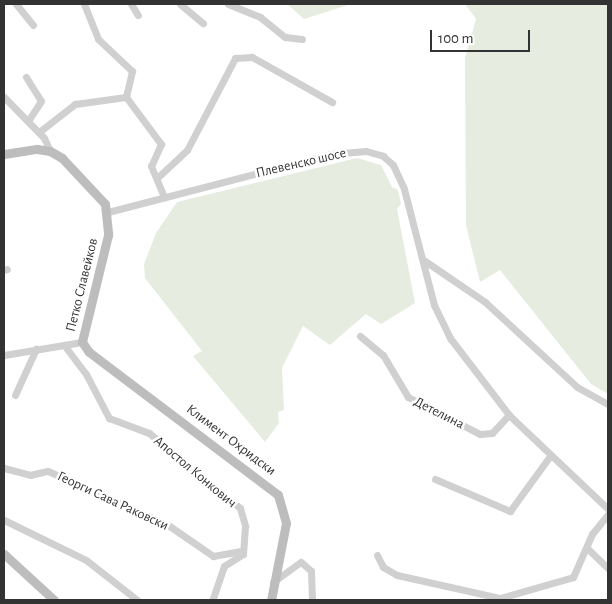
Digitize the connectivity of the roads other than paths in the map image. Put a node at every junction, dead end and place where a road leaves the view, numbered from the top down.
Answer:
1 (16, 4) edge
2 (84, 4) edge
3 (131, 4) edge
4 (180, 4) edge
5 (228, 4) edge
6 (138, 15) dead end
7 (203, 23) dead end
8 (33, 25) dead end
9 (302, 39) dead end
10 (26, 76) dead end
11 (4, 96) edge
12 (126, 97) junction
13 (332, 102) dead end
14 (28, 121) junction
15 (39, 132) junction
16 (50, 151) junction
17 (4, 154) edge
18 (157, 178) junction
19 (164, 197) junction
20 (108, 212) junction
21 (425, 261) junction
22 (360, 336) dead end
23 (82, 342) junction
24 (64, 345) junction
25 (36, 349) junction
26 (4, 355) edge
27 (14, 395) dead end
28 (608, 404) edge
29 (508, 415) junction
30 (550, 456) junction
31 (4, 468) edge
32 (435, 479) dead end
33 (608, 508) edge
34 (608, 514) edge
35 (4, 520) edge
36 (587, 548) junction
37 (240, 550) junction
38 (4, 554) edge
39 (377, 555) dead end
40 (608, 568) edge
41 (273, 582) junction
42 (54, 600) edge
43 (137, 600) edge
44 (212, 600) edge
45 (271, 600) edge
46 (312, 600) edge

1 - 8 street
2 - 12 street
3 - 6 street
4 - 7 street
5 - 9 street
10 - 14 street
11 - 14 street
12 - 15 street
12 - 18 street
13 - 18 street
14 - 15 street
15 - 16 street
16 - 17 street
16 - 20 street
18 - 19 street
19 - 20 street, Плевенско шосе
19 - 21 street, Плевенско шосе
20 - 23 street, Петко Славейков
21 - 28 street
21 - 29 street, Плевенско шосе
22 - 29 street, Детелина
23 - 24 street
23 - 41 street, Климент Охридски
24 - 25 street
24 - 37 street, Апостол Конкович
25 - 26 street
25 - 27 street
29 - 30 street, Плевенско шосе
30 - 32 street
30 - 33 street, Плевенско шосе
31 - 37 street, Георги Сава Раковски
34 - 36 street
35 - 43 street
36 - 39 street
36 - 40 street
37 - 44 street
38 - 42 street
41 - 45 street, Климент Охридски
41 - 46 street

